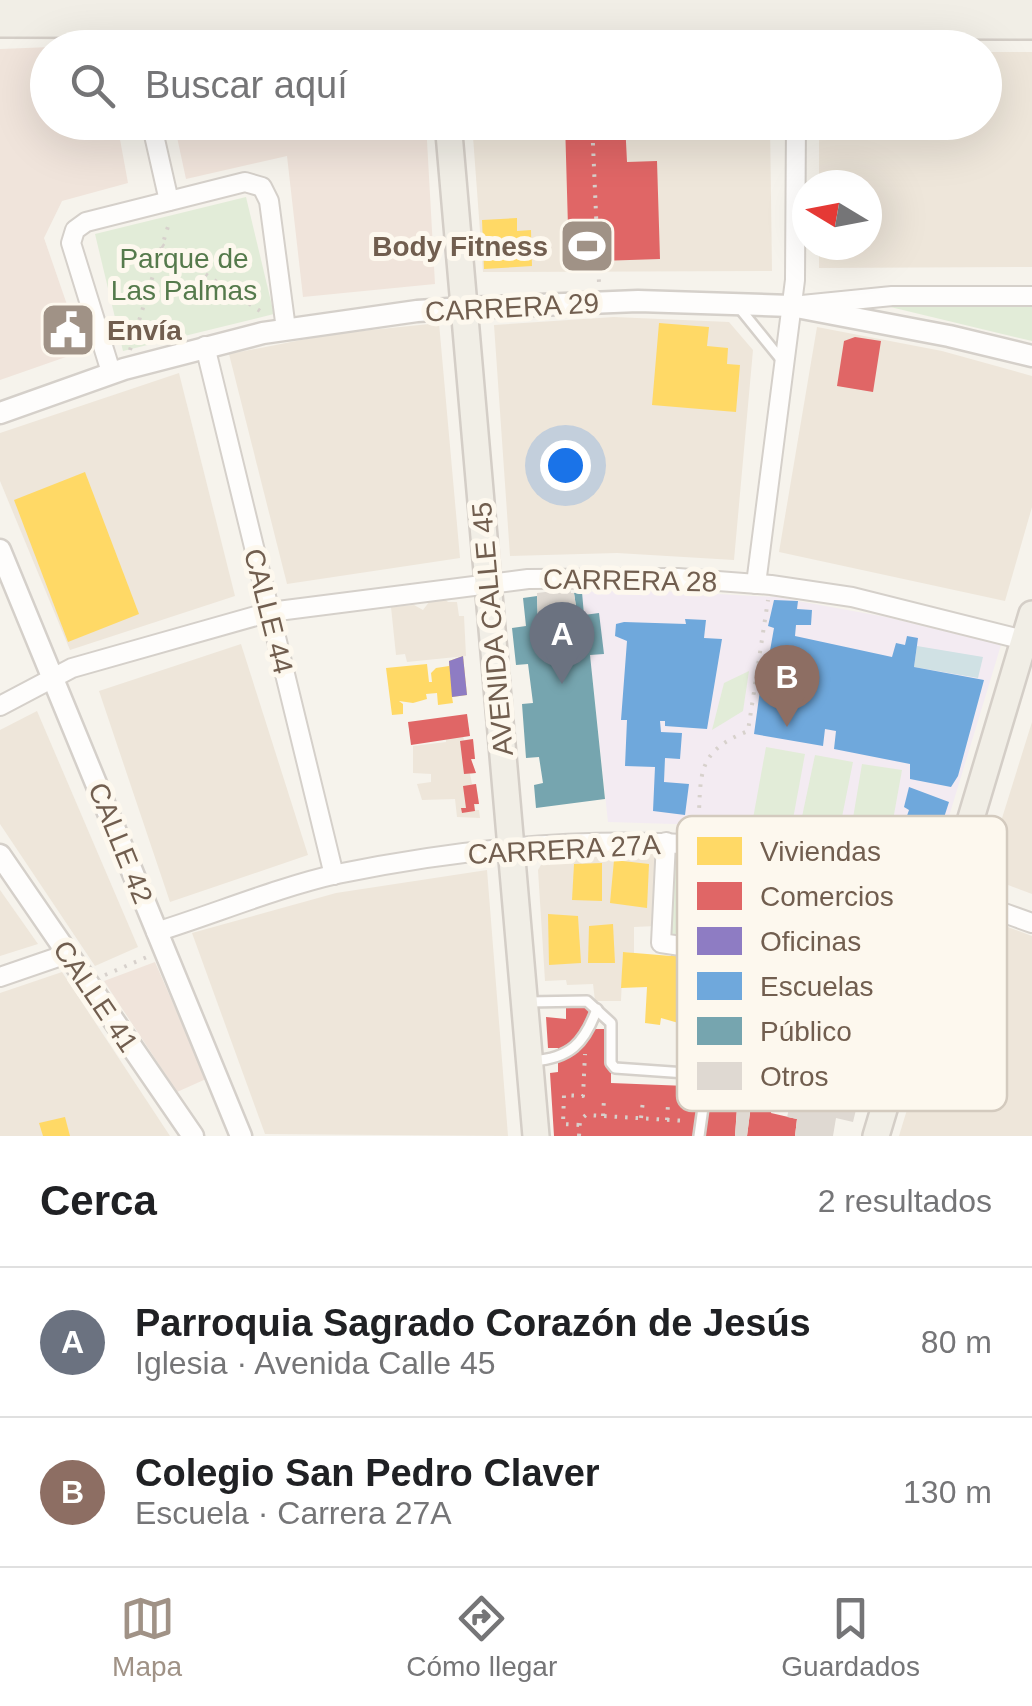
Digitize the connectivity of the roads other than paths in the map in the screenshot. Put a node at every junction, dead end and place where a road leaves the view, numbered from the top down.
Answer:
1 (346, 1) edge
2 (1032, 3) edge
3 (0, 4) edge
4 (128, 19) edge
5 (441, 19) edge
6 (0, 24) edge
7 (1032, 26) edge
8 (657, 30) edge
9 (946, 30) edge
10 (156, 140) edge
11 (450, 140) edge
12 (796, 140) edge
13 (173, 200) junction
14 (1032, 296) edge
15 (735, 303) junction
16 (792, 306) junction
17 (464, 308) junction
18 (286, 329) junction
19 (205, 346) junction
20 (1032, 356) edge
21 (784, 363) junction
22 (118, 370) junction
23 (0, 413) edge
24 (0, 550) edge
25 (488, 582) junction
26 (763, 585) junction
27 (270, 612) junction
28 (1032, 614) edge
29 (1028, 641) edge
30 (54, 675) junction
31 (0, 706) edge
32 (972, 816) edge
33 (666, 842) junction
34 (677, 843) edge
35 (511, 847) junction
36 (0, 855) edge
37 (334, 875) junction
38 (1007, 914) edge
39 (1032, 923) edge
40 (160, 942) junction
41 (677, 943) edge
42 (67, 954) junction
43 (0, 977) edge
44 (525, 1002) junction
45 (598, 1009) junction
46 (530, 1062) junction
47 (677, 1072) edge
48 (702, 1111) edge
49 (883, 1111) edge
50 (232, 1114) junction
51 (193, 1136) edge
52 (228, 1136) edge
53 (241, 1136) edge
54 (536, 1136) edge
55 (699, 1136) edge
56 (876, 1136) edge

1 - 4 main road
1 - 5 main road
2 - 5 main road
3 - 4 main road
4 - 5 main road
4 - 6 main road
5 - 8 main road
7 - 9 main road
10 - 13 street
11 - 17 main road, AVENIDA CALLE 45
12 - 16 street
13 - 18 street
13 - 22 street
14 - 16 street
15 - 16 street, CARRERA 29
15 - 17 street, CARRERA 29
15 - 21 lane
16 - 20 street, CARRERA 29
16 - 21 street
17 - 18 street, CARRERA 29
17 - 25 main road, AVENIDA CALLE 45
18 - 19 street, CARRERA 29
19 - 22 street, CARRERA 29
19 - 27 street, CALLE 44
21 - 26 street
22 - 23 street, CARRERA 29
24 - 30 street, CALLE 42
25 - 26 street, CARRERA 28
25 - 27 street, CARRERA 28
25 - 35 main road, AVENIDA CALLE 45
26 - 29 street, CARRERA 28
27 - 30 street, CARRERA 28
27 - 37 street, CALLE 44
28 - 29 main road
29 - 32 main road
30 - 31 street, CARRERA 28
30 - 40 street, CALLE 42
33 - 34 street, CARRERA 27A
33 - 35 street, CARRERA 27A
33 - 41 street
35 - 37 street, CARRERA 27A
35 - 44 main road, AVENIDA CALLE 45
36 - 42 street, CALLE 41
37 - 40 street, CARRERA 27A
38 - 39 street, CARRERA 27A
40 - 50 street, CALLE 42
42 - 43 street
42 - 51 street, CALLE 41
44 - 45 lane
44 - 46 main road, AVENIDA CALLE 45
45 - 46 lane
45 - 47 lane
46 - 54 main road, AVENIDA CALLE 45
48 - 55 lane
49 - 56 main road
50 - 52 street
50 - 53 street, CALLE 42

